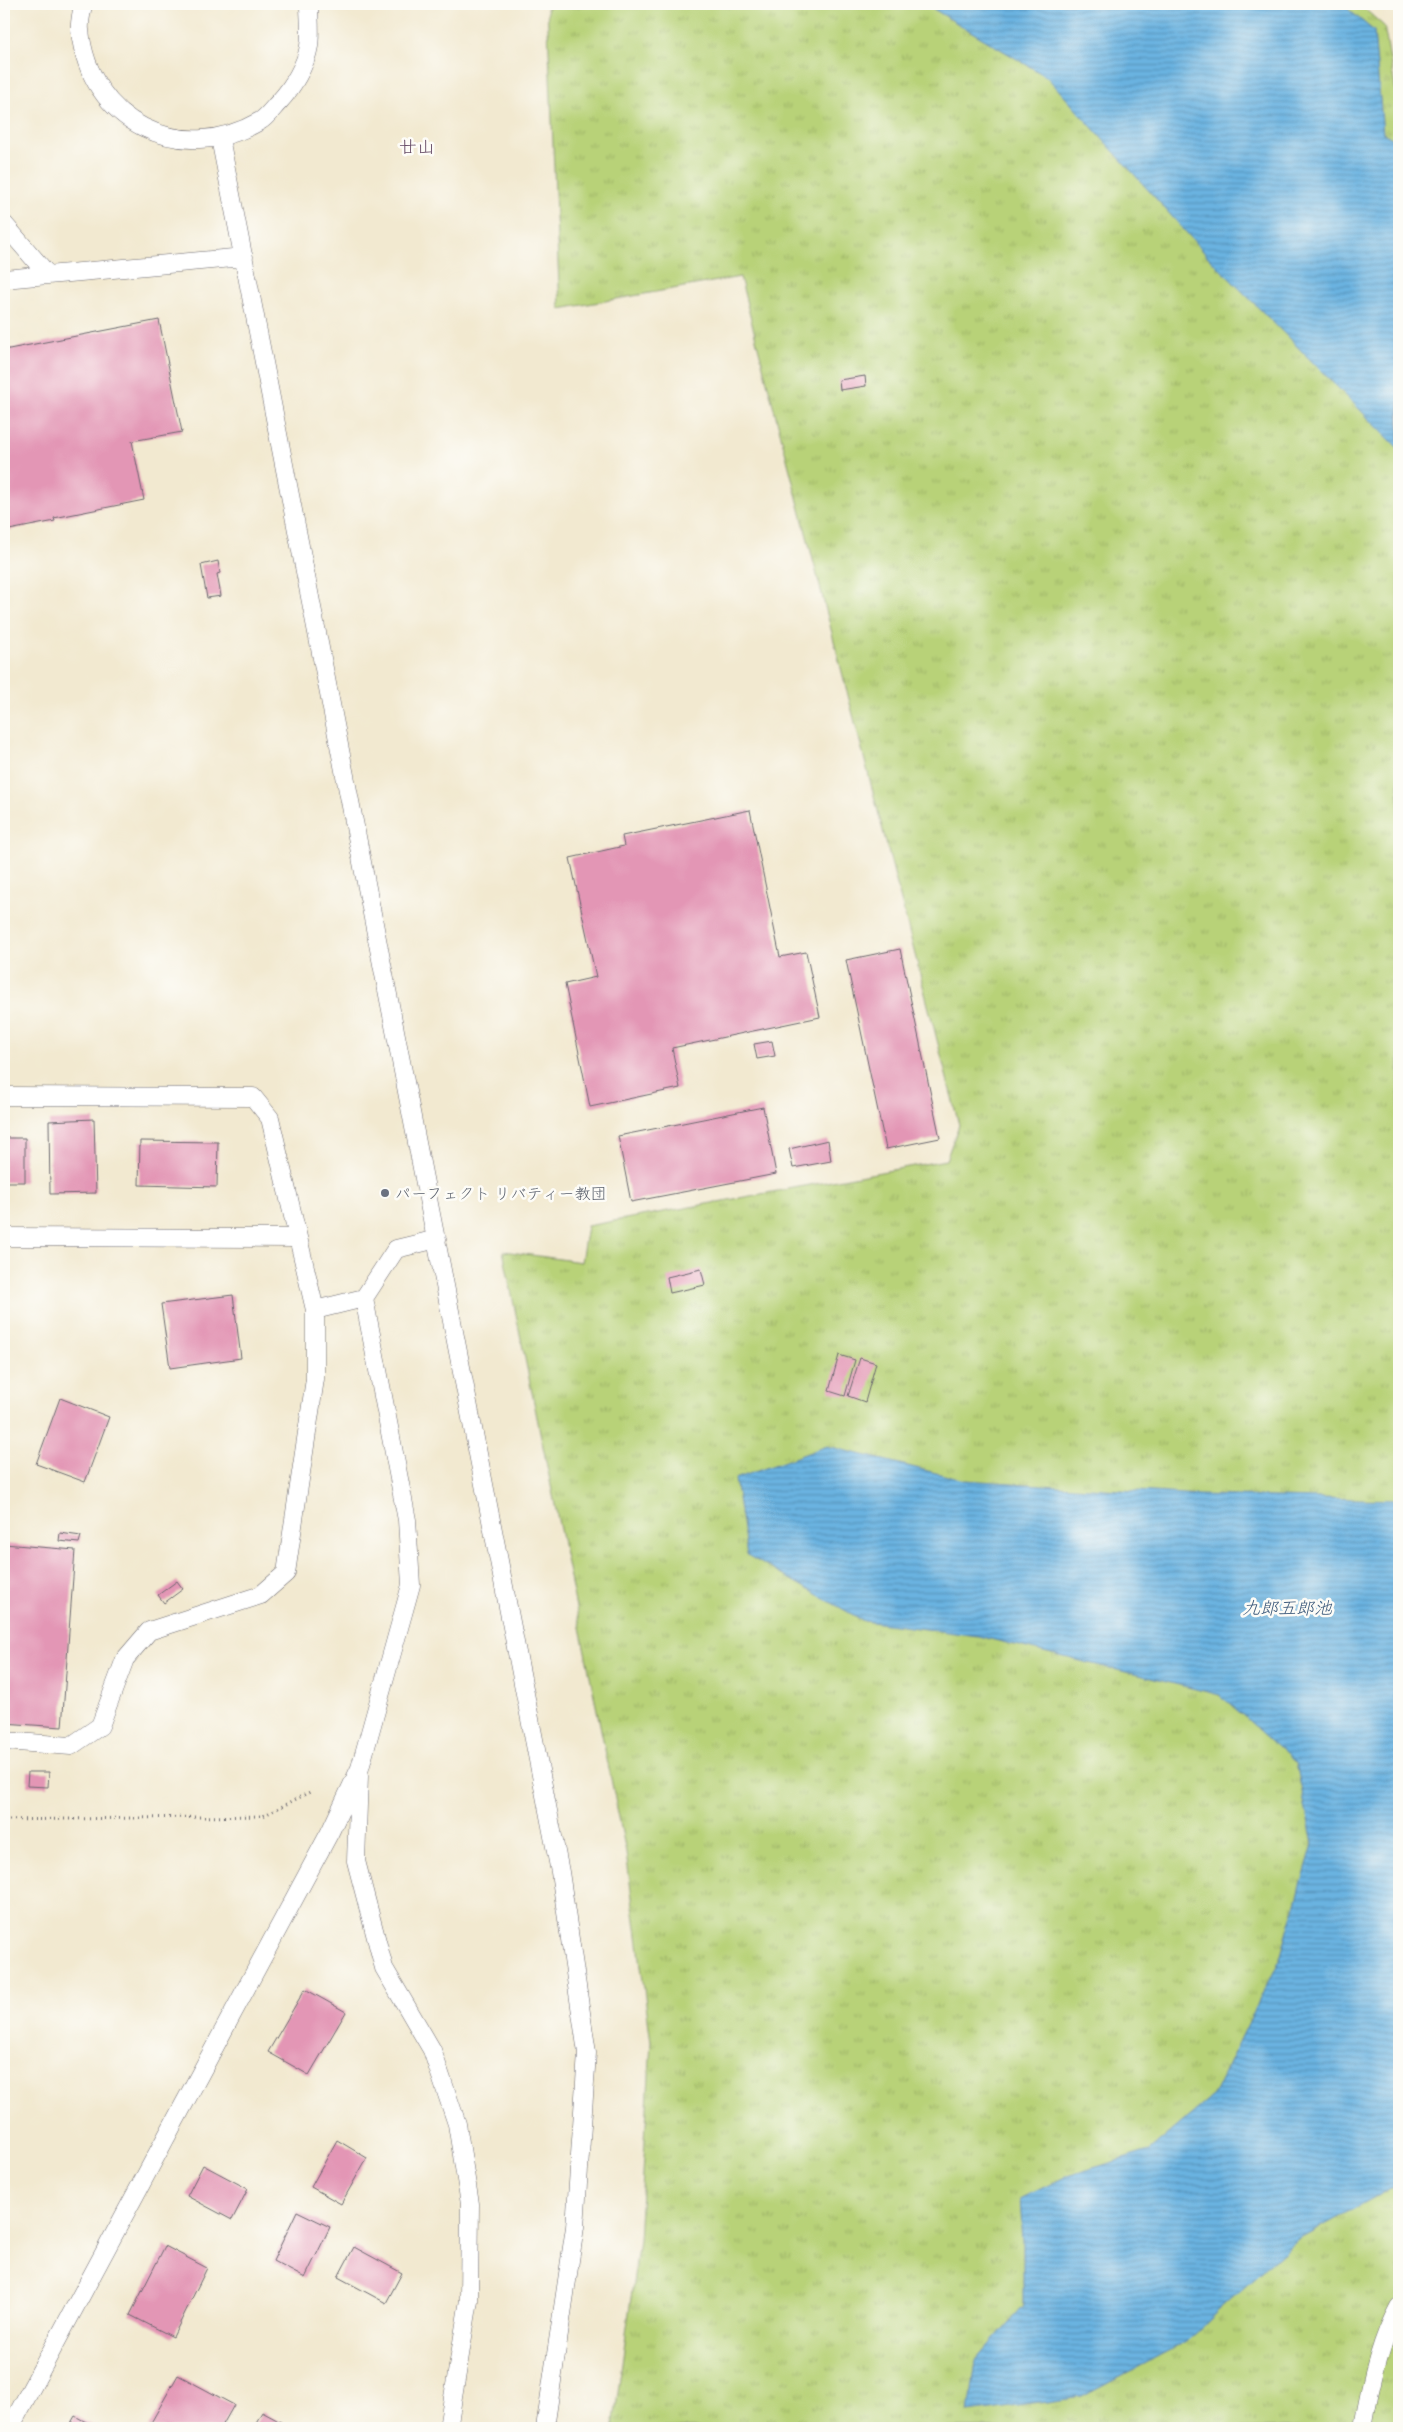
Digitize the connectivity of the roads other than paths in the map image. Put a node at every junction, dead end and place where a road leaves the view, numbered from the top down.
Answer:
1 (83, 4) edge
2 (309, 4) edge
3 (220, 138) junction
4 (4, 224) edge
5 (244, 257) junction
6 (48, 275) junction
7 (4, 279) edge
8 (4, 1096) edge
9 (4, 1237) edge
10 (298, 1238) junction
11 (437, 1239) junction
12 (364, 1298) junction
13 (315, 1310) junction
14 (4, 1741) edge
15 (360, 1768) junction
16 (1399, 2307) edge
17 (10, 2428) edge
18 (448, 2428) edge
19 (545, 2428) edge
20 (1363, 2428) edge

1 - 3 lane
2 - 3 lane
3 - 5 lane
4 - 6 lane
5 - 6 lane
5 - 11 lane
6 - 7 lane
8 - 10 lane
9 - 10 lane
10 - 13 lane
11 - 12 lane
11 - 19 lane
12 - 13 lane
12 - 15 lane
13 - 14 lane
15 - 17 lane
15 - 18 lane
16 - 20 lane

